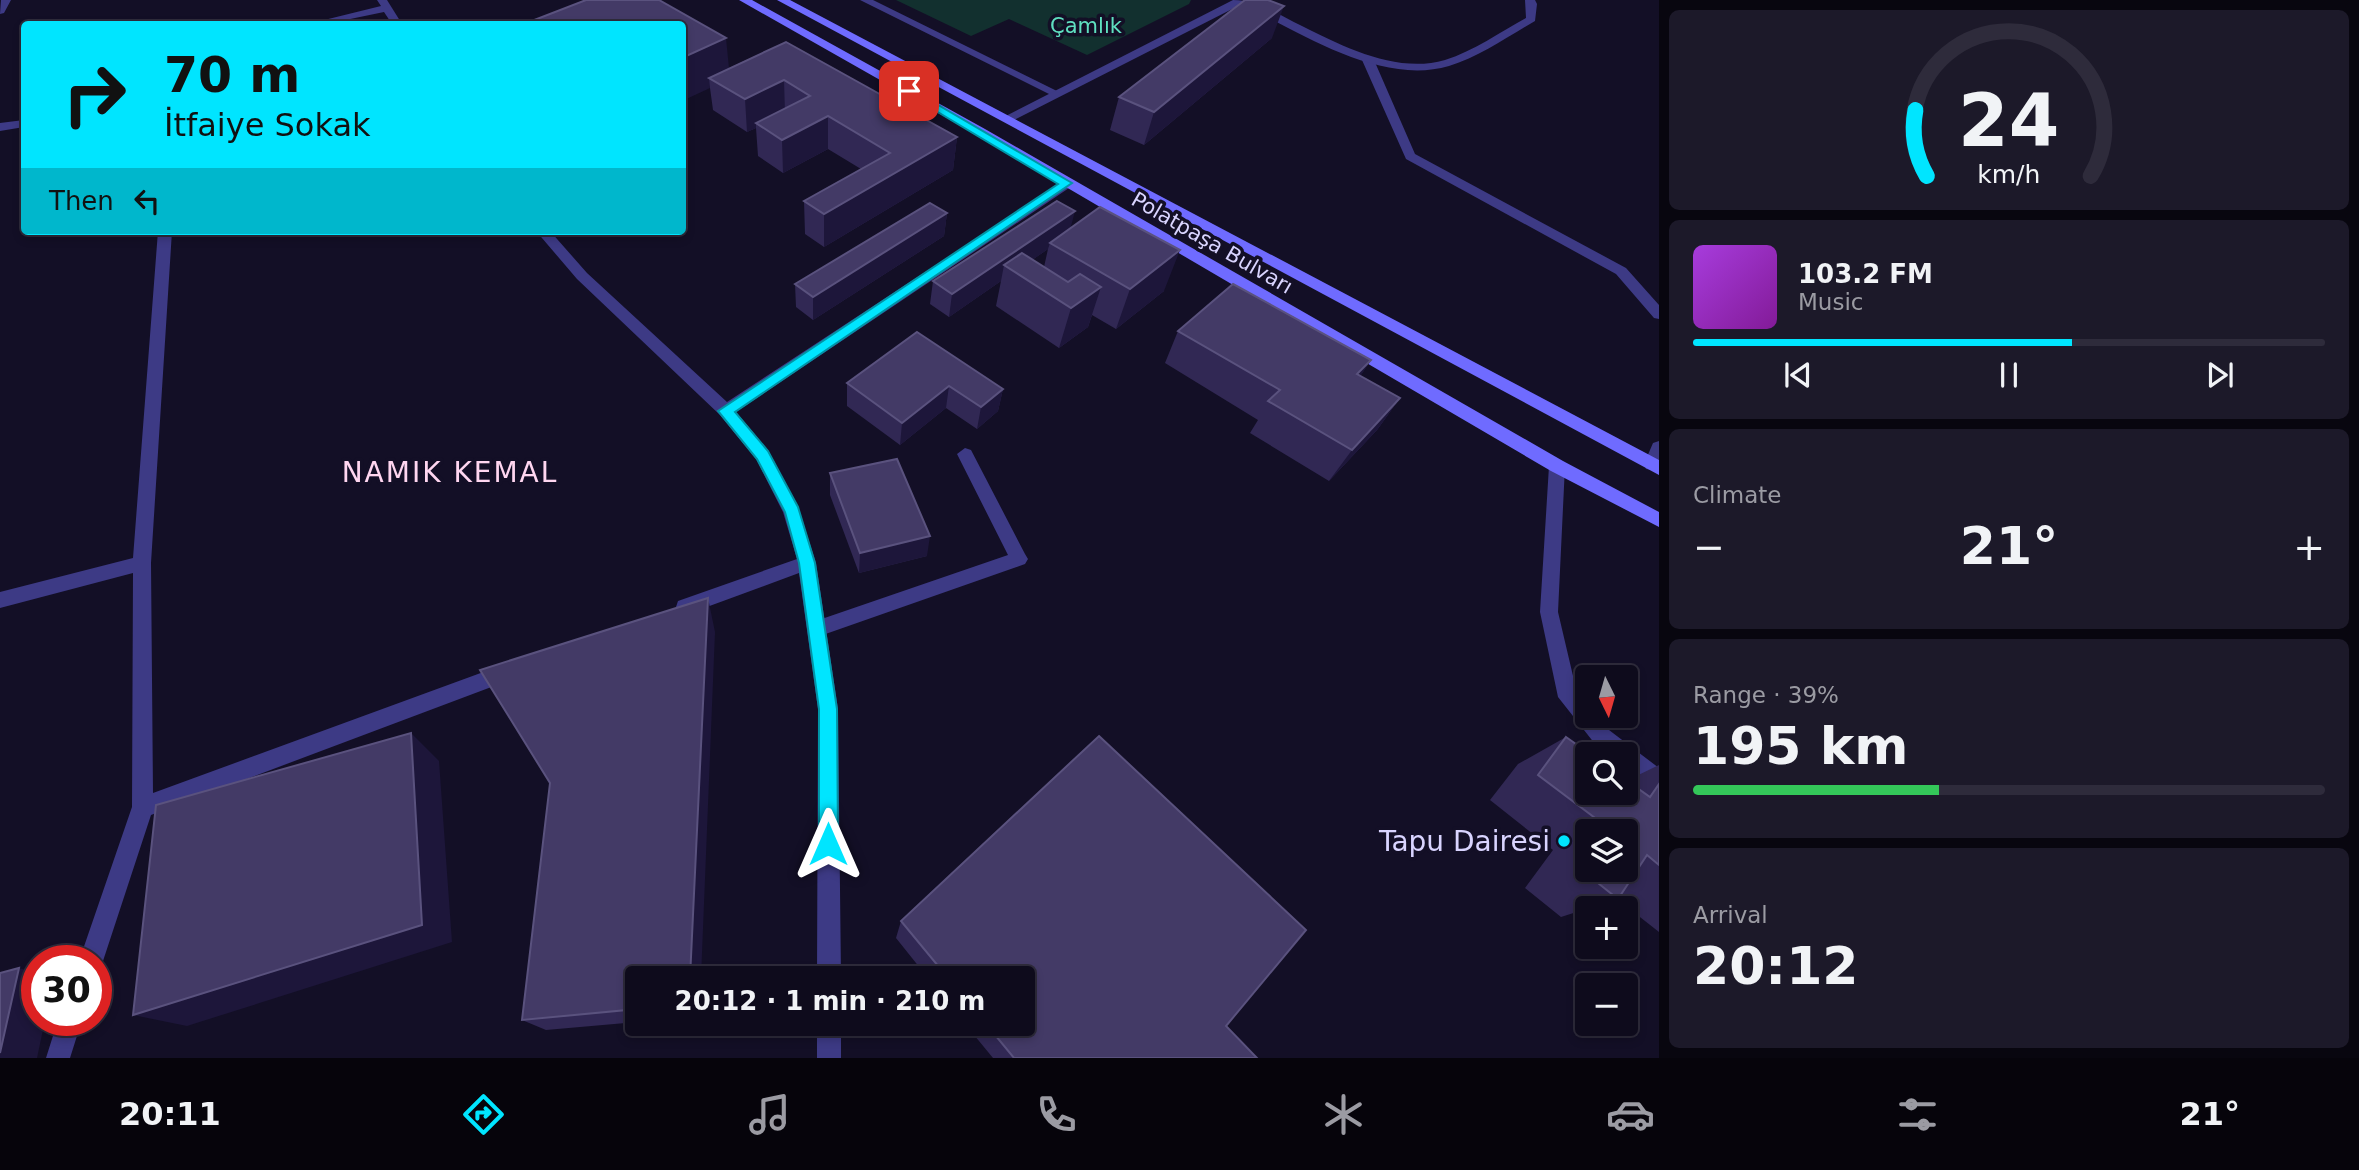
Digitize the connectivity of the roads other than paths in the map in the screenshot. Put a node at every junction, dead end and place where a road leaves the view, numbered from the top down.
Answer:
1 (6, 0) edge
2 (744, 0) edge
3 (782, 0) edge
4 (865, 0) edge
5 (1241, 0) edge
6 (1530, 0) edge
7 (385, 4) edge
8 (0, 10) edge
9 (324, 21) edge
10 (395, 21) edge
11 (1368, 60) junction
12 (1055, 93) junction
13 (1006, 119) junction
14 (21, 124) edge
15 (0, 127) edge
16 (1066, 183) junction
17 (164, 235) edge
18 (546, 235) edge
19 (1659, 314) edge
20 (726, 411) junction
21 (1659, 447) edge
22 (965, 454) dead end
23 (1655, 466) edge
24 (1558, 467) junction
25 (1659, 520) edge
26 (142, 563) junction
27 (807, 563) junction
28 (0, 600) edge
29 (663, 615) edge
30 (817, 629) junction
31 (533, 663) edge
32 (1608, 742) edge
33 (1638, 765) edge
34 (1659, 781) edge
35 (143, 807) junction
36 (96, 945) edge
37 (829, 966) edge
38 (65, 1036) edge
39 (829, 1036) edge
40 (58, 1058) edge
41 (829, 1058) edge

1 - 8 street
2 - 16 main road, Polatpaşa Bulvarı
3 - 13 main road, Polatpaşa Bulvarı
4 - 12 street
5 - 11 street
5 - 12 street
6 - 11 street
7 - 9 street
7 - 10 street
11 - 19 street
12 - 13 street
13 - 23 main road, Polatpaşa Bulvarı
14 - 15 street
16 - 20 street
16 - 24 main road, Polatpaşa Bulvarı
17 - 26 street
18 - 20 street
20 - 27 street
21 - 23 street
22 - 30 street
24 - 25 main road, Polatpaşa Bulvarı
24 - 32 street
26 - 28 street
26 - 35 street
27 - 29 street
27 - 30 street
30 - 37 street
31 - 35 street
33 - 34 street
35 - 36 street
38 - 40 street
39 - 41 street

